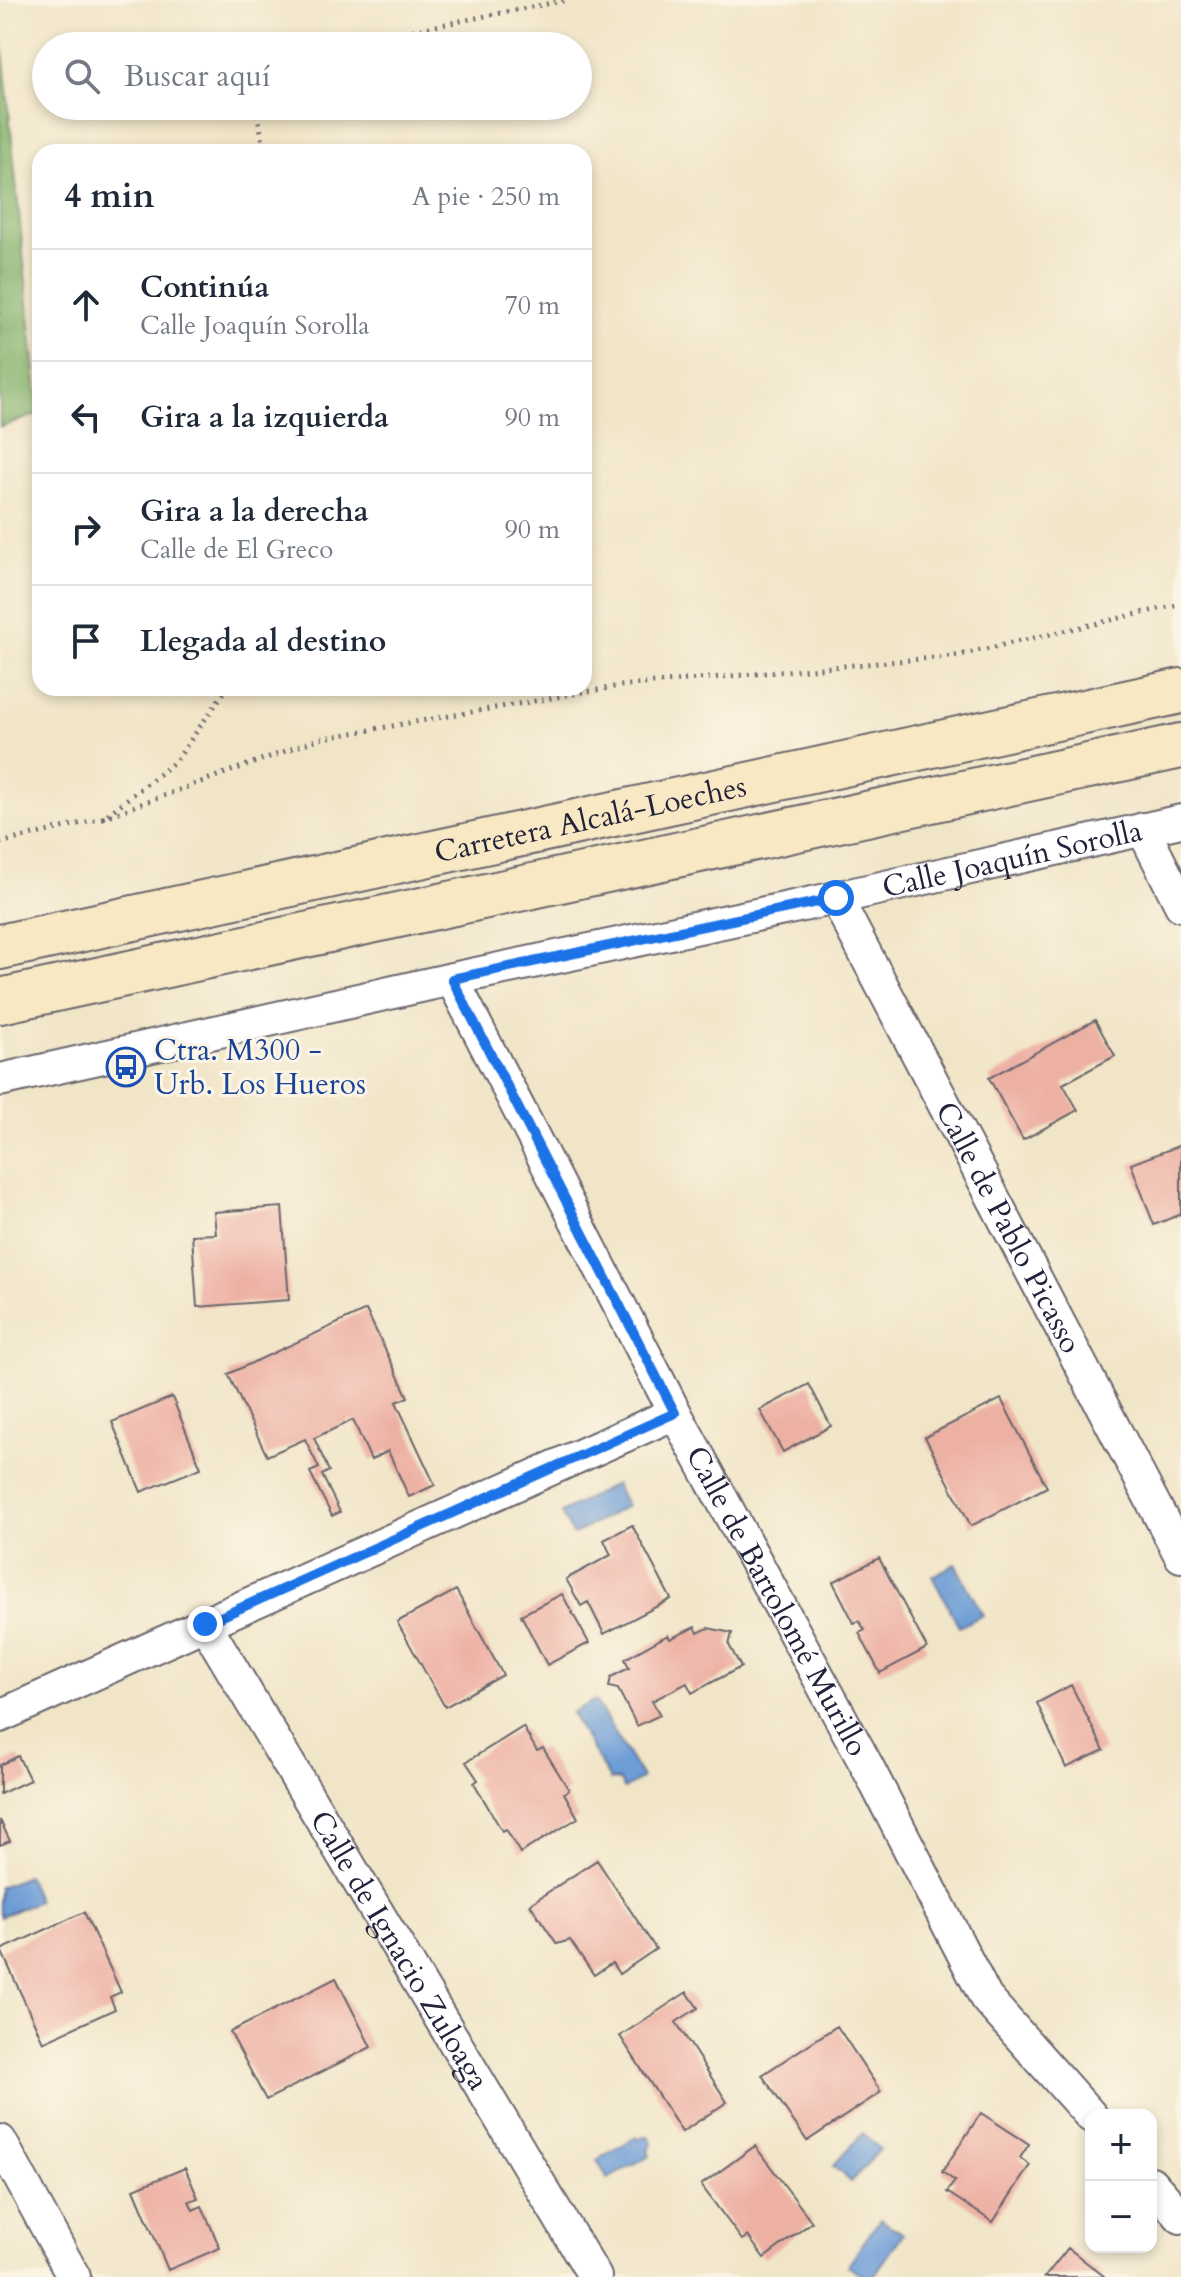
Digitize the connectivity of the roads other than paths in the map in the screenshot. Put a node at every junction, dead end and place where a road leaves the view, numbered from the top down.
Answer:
1 (1181, 691) edge
2 (1181, 746) edge
3 (1181, 821) edge
4 (1143, 829) junction
5 (836, 898) junction
6 (1181, 905) edge
7 (0, 947) edge
8 (452, 979) junction
9 (0, 1001) edge
10 (0, 1080) edge
11 (675, 1413) junction
12 (1181, 1556) edge
13 (205, 1624) junction
14 (0, 1716) edge
15 (1085, 2109) edge
16 (0, 2141) edge
17 (1157, 2190) edge
18 (1181, 2217) edge
19 (74, 2277) edge
20 (595, 2277) edge

1 - 7 main road, Carretera Alcalá-Loeches
2 - 9 main road, Carretera Alcalá-Loeches
3 - 4 street, Calle Joaquín Sorolla
4 - 5 street, Calle Joaquín Sorolla
4 - 6 street
5 - 8 street, Calle Joaquín Sorolla
5 - 12 street, Calle de Pablo Picasso
8 - 10 street, Calle Joaquín Sorolla
8 - 11 street, Calle de Bartolomé Murillo
11 - 13 street
11 - 15 street, Calle de Bartolomé Murillo
13 - 14 street
13 - 20 street, Calle de Ignacio Zuloaga
16 - 19 street
17 - 18 street

